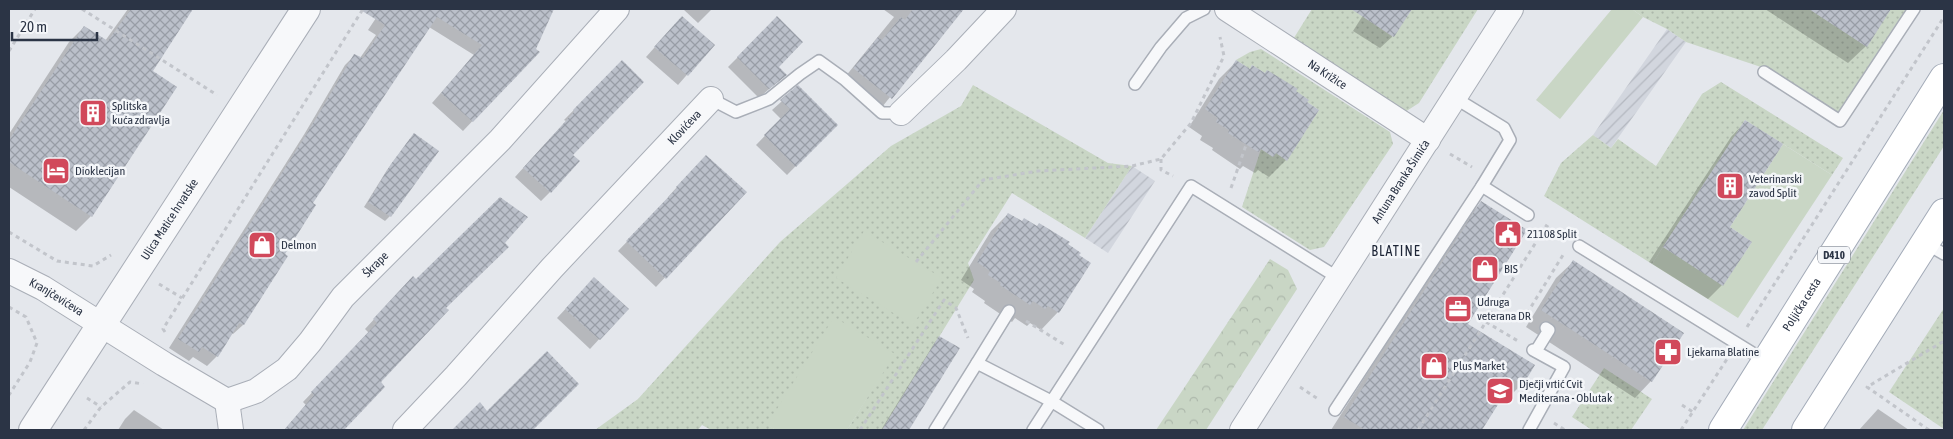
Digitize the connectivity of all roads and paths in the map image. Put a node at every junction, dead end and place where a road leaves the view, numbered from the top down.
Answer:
1 (35, 9) edge
2 (82, 9) edge
3 (306, 9) edge
4 (363, 9) edge
5 (617, 9) edge
6 (1004, 9) edge
7 (1204, 9) edge
8 (1511, 9) edge
9 (1914, 9) edge
10 (1944, 17) edge
11 (1222, 19) edge
12 (9, 51) edge
13 (1764, 72) dead end
14 (1944, 78) edge
15 (1135, 84) dead end
16 (220, 97) dead end
17 (1455, 98) junction
18 (710, 99) joint
19 (901, 113) joint
20 (1428, 140) junction
21 (1246, 145) dead end
22 (1161, 159) junction
23 (1161, 170) dead end
24 (1482, 186) junction
25 (1225, 208) junction
26 (1944, 213) edge
27 (1528, 215) joint
28 (1546, 226) junction
29 (9, 232) edge
30 (1575, 244) junction
31 (1935, 249) edge
32 (57, 261) dead end
33 (916, 262) dead end
34 (9, 271) edge
35 (1340, 279) junction
36 (9, 307) edge
37 (1009, 311) joint
38 (1526, 315) dead end
39 (1486, 322) junction
40 (102, 324) junction
41 (1546, 328) dead end
42 (1944, 341) edge
43 (1737, 343) junction
44 (1535, 351) junction
45 (1081, 354) junction
46 (1767, 362) junction
47 (977, 363) junction
48 (164, 364) junction
49 (1292, 382) dead end
50 (9, 394) edge
51 (1051, 400) junction
52 (227, 401) junction
53 (1682, 405) dead end
54 (1335, 410) joint
55 (1693, 412) junction
56 (33, 430) edge
57 (84, 430) edge
58 (231, 430) edge
59 (405, 430) edge
60 (860, 430) edge
61 (935, 430) edge
62 (1032, 430) edge
63 (1098, 430) edge
64 (1242, 430) edge
65 (1418, 430) edge
66 (1529, 430) edge
67 (1682, 430) edge
68 (1723, 430) edge
69 (1806, 430) edge
70 (1928, 430) edge

1 - 12 path
2 - 16 path
3 - 40 street, Ulica Matice hrvatske
4 - 48 path
5 - 52 street, Škrape
6 - 19 street, Klovićeva
7 - 15 lane
8 - 17 street, Antuna Branka Šimića
9 - 13 lane
10 - 43 path
11 - 20 street, Na Križice
11 - 22 path
14 - 46 main road, Poljička cesta / D410
17 - 20 street, Antuna Branka Šimića
17 - 24 lane
18 - 19 lane, Klovićeva
18 - 59 street, Klovićeva
20 - 35 street, Antuna Branka Šimića
21 - 25 path
22 - 23 path
22 - 33 path
24 - 27 lane
24 - 54 lane
25 - 35 lane
25 - 45 lane
26 - 31 main road
27 - 28 path
28 - 30 path
28 - 39 path
29 - 32 path
30 - 38 path
30 - 43 lane
31 - 69 main road
34 - 40 street, Kranjčevićeva
35 - 64 street, Antuna Branka Šimića
36 - 50 path
37 - 45 path
37 - 47 lane
39 - 44 path
39 - 65 path
40 - 48 street
40 - 56 street, Ulica Matice hrvatske
41 - 44 lane
42 - 70 path
43 - 46 lane
43 - 55 path
44 - 66 lane
45 - 51 lane
46 - 68 main road, Poljička cesta / D410
47 - 51 lane
47 - 60 path
47 - 61 lane
48 - 52 street
48 - 57 path
49 - 54 path
51 - 62 lane
51 - 63 lane
52 - 58 street
53 - 55 path
55 - 67 path

